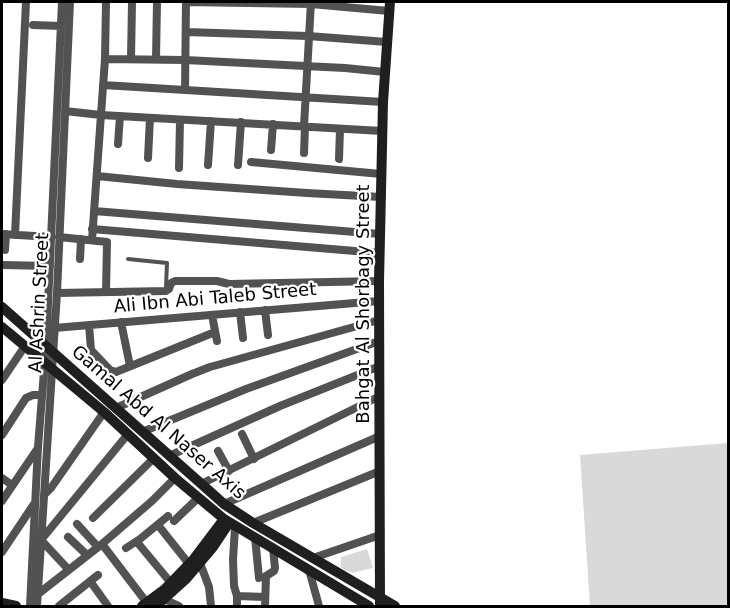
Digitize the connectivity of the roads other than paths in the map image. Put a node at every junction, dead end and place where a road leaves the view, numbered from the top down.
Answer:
1 (26, 2) edge
2 (62, 2) edge
3 (70, 2) edge
4 (106, 2) edge
5 (132, 2) edge
6 (157, 2) edge
7 (186, 2) edge
8 (311, 3) edge
9 (389, 6) edge
10 (33, 25) dead end
11 (61, 26) junction
12 (186, 32) junction
13 (308, 36) junction
14 (387, 42) junction
15 (105, 59) junction
16 (131, 59) junction
17 (156, 59) junction
18 (185, 60) junction
19 (307, 66) junction
20 (385, 72) junction
21 (103, 85) junction
22 (185, 90) junction
23 (305, 98) junction
24 (383, 102) junction
25 (65, 111) junction
26 (101, 115) junction
27 (120, 116) junction
28 (150, 118) junction
29 (180, 120) junction
30 (211, 121) junction
31 (241, 122) junction
32 (273, 124) junction
33 (304, 126) junction
34 (340, 129) junction
35 (382, 132) junction
36 (118, 144) dead end
37 (271, 150) dead end
38 (304, 153) dead end
39 (148, 158) dead end
40 (339, 159) dead end
41 (251, 162) dead end
42 (208, 165) dead end
43 (238, 165) dead end
44 (179, 168) dead end
45 (381, 174) junction
46 (97, 176) junction
47 (381, 197) junction
48 (94, 211) junction
49 (92, 229) junction
50 (4, 234) edge
51 (380, 234) junction
52 (15, 235) junction
53 (55, 237) junction
54 (81, 239) junction
55 (92, 240) junction
56 (5, 250) dead end
57 (379, 253) junction
58 (80, 259) dead end
59 (128, 259) dead end
60 (2, 265) edge
61 (50, 266) junction
62 (379, 281) junction
63 (166, 291) junction
64 (57, 292) junction
65 (106, 292) junction
66 (379, 301) junction
67 (2, 307) edge
68 (265, 310) junction
69 (240, 312) junction
70 (212, 315) junction
71 (379, 320) junction
72 (121, 322) junction
73 (89, 325) junction
74 (2, 327) edge
75 (54, 328) junction
76 (215, 332) junction
77 (268, 335) dead end
78 (243, 338) dead end
79 (217, 341) dead end
80 (379, 341) junction
81 (25, 346) junction
82 (49, 350) junction
83 (47, 365) junction
84 (130, 366) junction
85 (380, 366) junction
86 (2, 380) edge
87 (41, 395) junction
88 (380, 396) junction
89 (116, 408) junction
90 (104, 412) junction
91 (142, 432) junction
92 (128, 434) junction
93 (242, 434) dead end
94 (2, 435) edge
95 (380, 436) junction
96 (38, 447) junction
97 (218, 451) dead end
98 (169, 456) junction
99 (154, 458) junction
100 (254, 459) junction
101 (229, 471) junction
102 (380, 471) junction
103 (2, 478) edge
104 (175, 478) junction
105 (201, 484) junction
106 (12, 485) junction
107 (44, 495) junction
108 (198, 498) junction
109 (2, 501) edge
110 (35, 503) junction
111 (224, 504) junction
112 (93, 518) dead end
113 (229, 523) junction
114 (253, 523) junction
115 (77, 524) dead end
116 (158, 525) junction
117 (380, 535) junction
118 (68, 537) dead end
119 (255, 537) junction
120 (41, 540) junction
121 (136, 542) junction
122 (100, 545) junction
123 (126, 548) dead end
124 (273, 548) junction
125 (2, 552) edge
126 (87, 555) junction
127 (313, 558) junction
128 (195, 563) junction
129 (68, 569) junction
130 (309, 570) junction
131 (98, 575) dead end
132 (259, 578) dead end
133 (90, 581) junction
134 (171, 583) junction
135 (38, 594) junction
136 (237, 596) junction
137 (265, 597) junction
138 (380, 602) edge
139 (2, 603) edge
140 (152, 604) edge
141 (16, 606) edge
142 (30, 606) edge
143 (37, 606) edge
144 (59, 606) edge
145 (108, 606) edge
146 (179, 606) edge
147 (211, 606) edge
148 (237, 606) edge
149 (265, 606) edge
150 (319, 606) edge
151 (369, 606) edge
152 (395, 606) edge

1 - 52 street
2 - 11 street, Al Ashrin Street
3 - 25 street, Al Ashrin Street
4 - 15 street
5 - 16 street
6 - 17 street
7 - 8 street
7 - 12 street
8 - 9 street
8 - 13 street
9 - 14 street, Bahgat Al Shorbagy Street
10 - 11 street
11 - 53 street, Al Ashrin Street
12 - 13 street
12 - 18 street
13 - 14 street
13 - 19 street
14 - 20 street, Bahgat Al Shorbagy Street
15 - 16 street
15 - 21 street
16 - 17 street
17 - 18 street
18 - 19 street
18 - 22 street
19 - 20 street
19 - 23 street
20 - 24 street, Bahgat Al Shorbagy Street
21 - 22 street
21 - 26 street
22 - 23 street
23 - 24 street
23 - 33 street
24 - 35 street, Bahgat Al Shorbagy Street
25 - 26 street
25 - 53 street, Al Ashrin Street
26 - 27 street
26 - 46 street
27 - 28 street
27 - 36 street
28 - 29 street
28 - 39 street
29 - 30 street
29 - 44 street
30 - 31 street
30 - 42 street
31 - 32 street
31 - 43 street
32 - 33 street
32 - 37 street
33 - 34 street
33 - 38 street
34 - 35 street
34 - 40 street
35 - 45 street, Bahgat Al Shorbagy Street
41 - 45 street
45 - 47 street, Bahgat Al Shorbagy Street
46 - 47 street
46 - 48 street
47 - 51 street, Bahgat Al Shorbagy Street
48 - 49 street
48 - 51 street
49 - 55 street
49 - 57 street
50 - 52 street
50 - 56 street
51 - 57 street, Bahgat Al Shorbagy Street
52 - 53 street
53 - 54 street
53 - 61 street, Al Ashrin Street
53 - 64 street, Al Ashrin Street
54 - 55 street
54 - 58 street
55 - 65 street
57 - 62 street, Bahgat Al Shorbagy Street
59 - 63 lane
60 - 61 street
61 - 82 street, Al Ashrin Street
62 - 63 street
62 - 66 street, Bahgat Al Shorbagy Street
63 - 65 street
64 - 65 street
64 - 75 street, Al Ashrin Street
66 - 68 street, Ali Ibn Abi Taleb Street
66 - 71 street, Bahgat Al Shorbagy Street
67 - 82 street, Gamal Abd Al Naser Axis
68 - 69 street, Ali Ibn Abi Taleb Street
68 - 77 street
69 - 70 street, Ali Ibn Abi Taleb Street
69 - 78 street
70 - 72 street, Ali Ibn Abi Taleb Street
70 - 76 street
71 - 80 street, Bahgat Al Shorbagy Street
71 - 89 street
72 - 73 street, Ali Ibn Abi Taleb Street
72 - 84 street
73 - 75 street, Ali Ibn Abi Taleb Street
73 - 84 street
74 - 81 street, Gamal Abd Al Naser Axis
75 - 82 street, Al Ashrin Street
76 - 79 street
76 - 84 street
80 - 85 street, Bahgat Al Shorbagy Street
80 - 91 street
81 - 83 street, Gamal Abd Al Naser Axis
81 - 86 street
82 - 83 street, Al Ashrin Street
82 - 89 street, Gamal Abd Al Naser Axis
83 - 87 street, Al Ashrin Street
83 - 90 street, Gamal Abd Al Naser Axis
83 - 107 street, Al Ashrin Street
85 - 88 street, Bahgat Al Shorbagy Street
85 - 98 street
87 - 94 street
87 - 96 street, Al Ashrin Street
88 - 95 street, Bahgat Al Shorbagy Street
88 - 100 street
89 - 91 street, Gamal Abd Al Naser Axis
90 - 92 street, Gamal Abd Al Naser Axis
90 - 107 street
91 - 98 street, Gamal Abd Al Naser Axis
92 - 99 street, Gamal Abd Al Naser Axis
92 - 120 street
93 - 100 street
95 - 102 street, Bahgat Al Shorbagy Street
95 - 111 street
96 - 106 street
96 - 110 street, Al Ashrin Street
97 - 101 street
98 - 105 street, Gamal Abd Al Naser Axis
99 - 104 street, Gamal Abd Al Naser Axis
99 - 112 street
100 - 101 street
101 - 105 street
102 - 114 street
102 - 117 street, Bahgat Al Shorbagy Street
103 - 106 street
104 - 108 street, Gamal Abd Al Naser Axis
104 - 122 street
105 - 111 street, Gamal Abd Al Naser Axis
106 - 109 street
107 - 120 street, Al Ashrin Street
108 - 113 street, Gamal Abd Al Naser Axis
108 - 116 street
110 - 125 street
110 - 142 street, Al Ashrin Street
111 - 114 street, Gamal Abd Al Naser Axis
113 - 119 street, Gamal Abd Al Naser Axis
113 - 128 street
113 - 136 street
114 - 127 street, Gamal Abd Al Naser Axis
115 - 122 street
116 - 121 street
116 - 128 street
117 - 127 street
117 - 138 street, Bahgat Al Shorbagy Street
118 - 126 street
119 - 124 street, Gamal Abd Al Naser Axis
119 - 132 street
120 - 129 street
120 - 135 street, Al Ashrin Street
121 - 123 street
121 - 134 street
122 - 126 street
122 - 140 street
124 - 130 street, Gamal Abd Al Naser Axis
124 - 137 street
126 - 129 street
127 - 138 street, Gamal Abd Al Naser Axis
128 - 134 street
128 - 140 street
128 - 147 street
129 - 135 street
130 - 150 street
130 - 151 street, Gamal Abd Al Naser Axis
131 - 133 street
133 - 144 street
133 - 145 street
134 - 140 street
135 - 143 street, Al Ashrin Street
136 - 137 street
136 - 148 street
137 - 149 street
138 - 152 street, Gamal Abd Al Naser Axis
139 - 141 street
140 - 146 street

